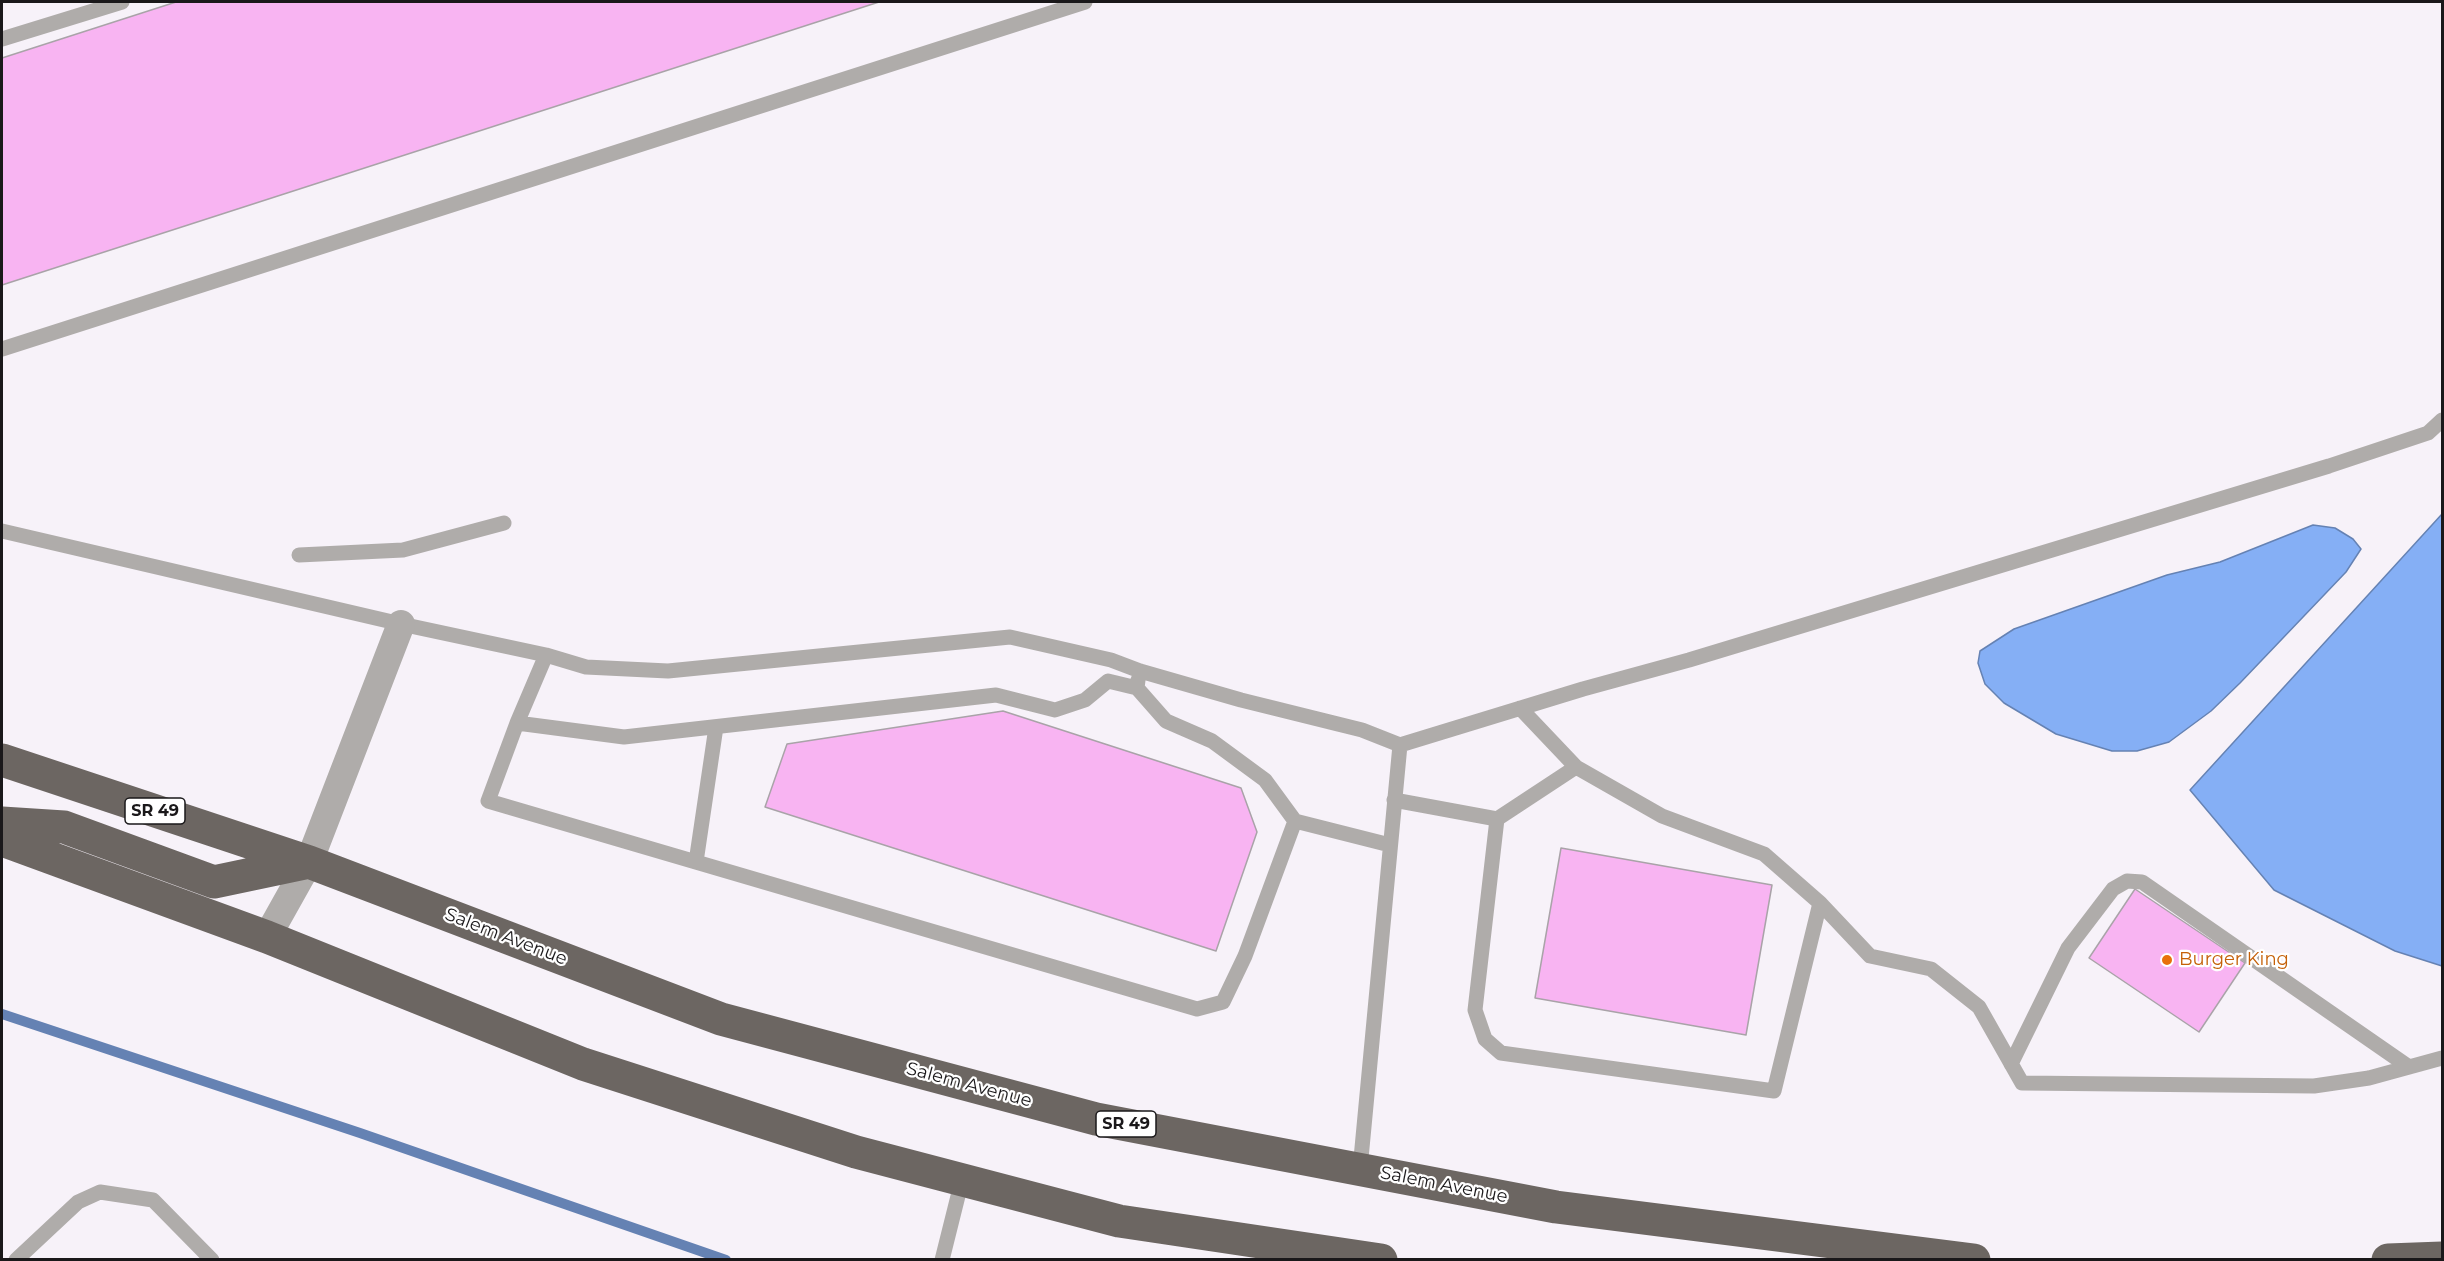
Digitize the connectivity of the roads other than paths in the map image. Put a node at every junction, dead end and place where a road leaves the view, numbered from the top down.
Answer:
1 (122, 2) edge
2 (1085, 2) edge
3 (2, 39) edge
4 (2, 349) edge
5 (2442, 420) edge
6 (504, 523) dead end
7 (2, 531) edge
8 (299, 555) dead end
9 (401, 624) junction
10 (546, 655) junction
11 (1140, 671) junction
12 (1137, 688) junction
13 (1520, 708) junction
14 (516, 723) junction
15 (716, 727) junction
16 (1400, 745) junction
17 (10, 765) edge
18 (1576, 767) junction
19 (1394, 800) junction
20 (1497, 819) junction
21 (1296, 821) junction
22 (2, 823) edge
23 (2, 840) edge
24 (1390, 845) junction
25 (309, 862) junction
26 (696, 862) junction
27 (1820, 903) junction
28 (267, 937) junction
29 (2442, 1058) edge
30 (2011, 1064) junction
31 (2409, 1067) junction
32 (1360, 1169) junction
33 (962, 1180) junction
34 (2442, 1258) edge
35 (16, 1260) edge
36 (212, 1260) edge
37 (942, 1260) edge
38 (1381, 1260) edge
39 (1974, 1260) edge
40 (2388, 1260) edge

1 - 3 lane
2 - 4 lane
5 - 13 lane
6 - 8 lane
7 - 9 lane
9 - 10 lane
9 - 25 street
10 - 11 lane
10 - 14 lane
11 - 12 lane
11 - 16 lane
12 - 15 lane
12 - 21 lane
13 - 16 lane
13 - 18 lane
14 - 15 lane
14 - 26 lane
15 - 26 lane
16 - 19 lane
17 - 25 highway, Salem Avenue / SR 49
18 - 20 lane
18 - 27 lane
19 - 20 lane
19 - 24 lane
20 - 27 lane
21 - 24 lane
21 - 26 lane
22 - 25 highway
23 - 28 highway
24 - 32 lane
25 - 28 street
25 - 32 highway, Salem Avenue / SR 49
27 - 30 lane
28 - 33 highway
29 - 31 lane
30 - 31 lane
30 - 31 lane
32 - 39 highway, Salem Avenue / SR 49
33 - 37 lane
33 - 38 highway
34 - 40 highway
35 - 36 lane

